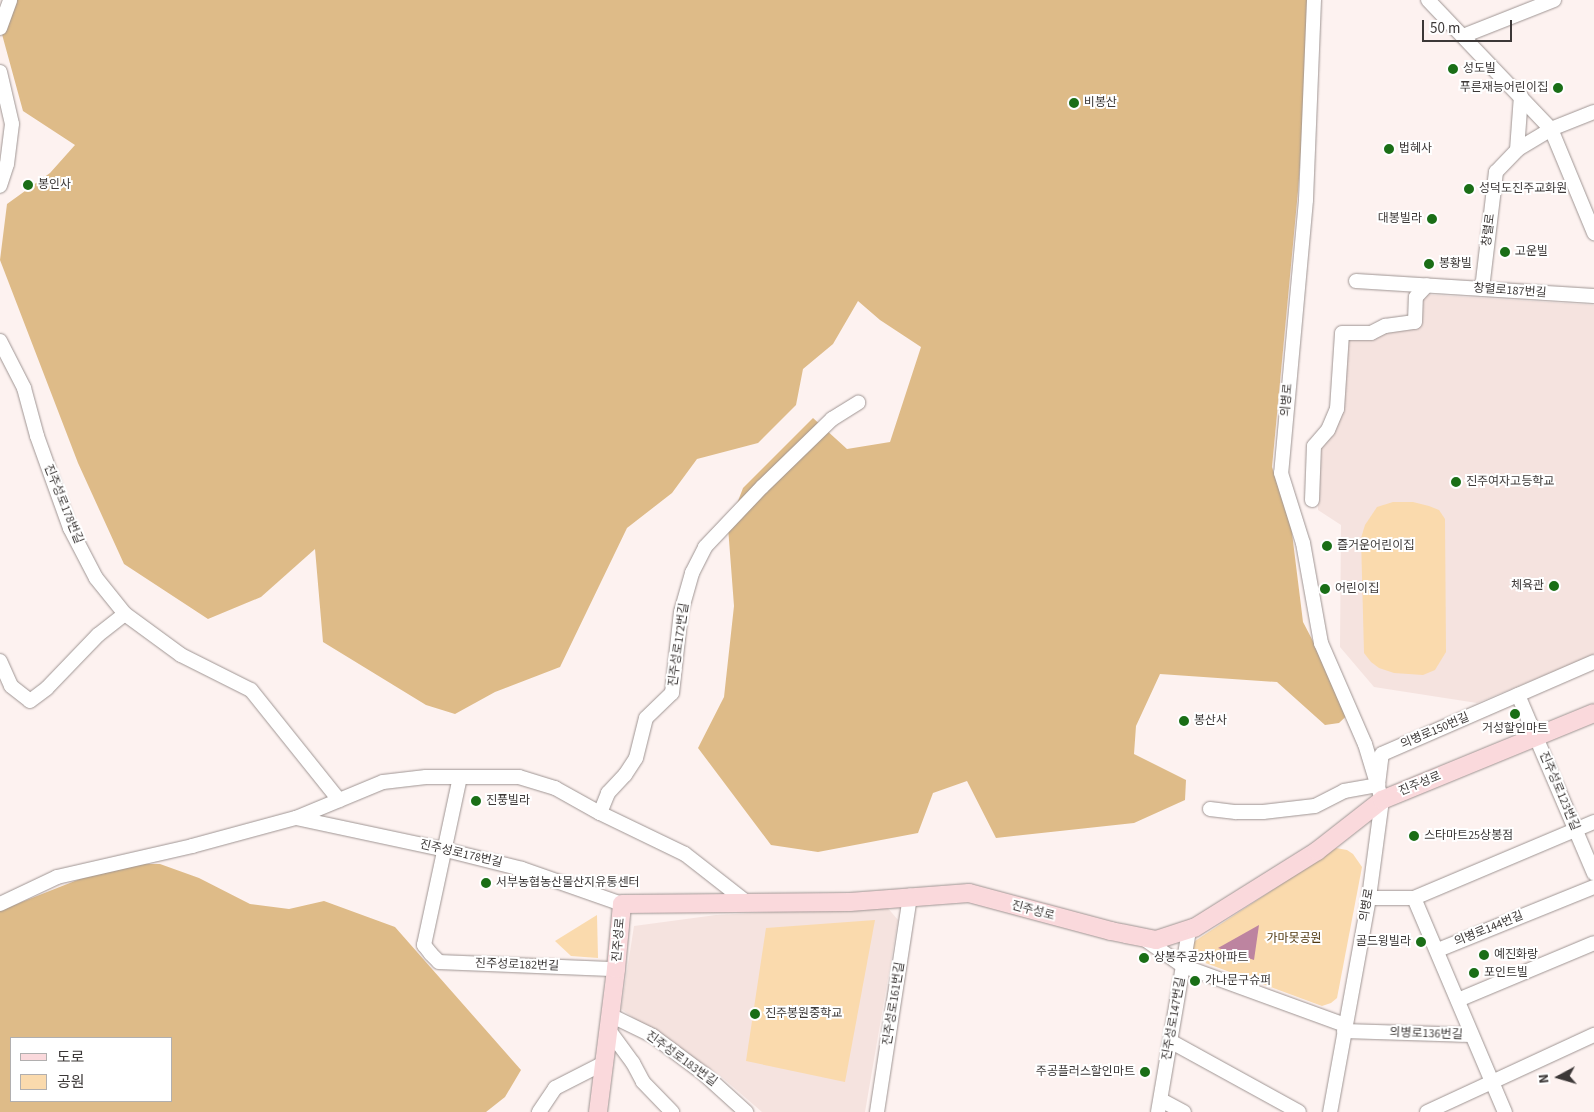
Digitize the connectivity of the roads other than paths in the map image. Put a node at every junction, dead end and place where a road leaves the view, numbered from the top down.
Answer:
1 (10, 0) edge
2 (1314, 0) edge
3 (1428, 0) edge
4 (1554, 0) edge
5 (0, 28) edge
6 (1463, 36) junction
7 (0, 72) edge
8 (1521, 96) junction
9 (1594, 112) edge
10 (1551, 129) junction
11 (1517, 150) junction
12 (0, 186) edge
13 (1594, 233) edge
14 (1356, 281) dead end
15 (1427, 285) junction
16 (1482, 289) junction
17 (1594, 296) edge
18 (0, 341) edge
19 (858, 403) dead end
20 (1312, 500) dead end
21 (125, 614) junction
22 (0, 661) edge
23 (1594, 662) edge
24 (1518, 695) junction
25 (1594, 713) edge
26 (1536, 736) junction
27 (460, 777) junction
28 (1380, 792) junction
29 (339, 800) junction
30 (1210, 808) dead end
31 (600, 813) junction
32 (296, 818) junction
33 (1594, 822) edge
34 (1576, 829) junction
35 (446, 850) junction
36 (1594, 873) edge
37 (1594, 887) edge
38 (910, 896) junction
39 (1369, 898) junction
40 (1414, 898) junction
41 (0, 904) edge
42 (622, 904) junction
43 (749, 904) junction
44 (1194, 928) junction
45 (1143, 937) junction
46 (1594, 943) edge
47 (1438, 950) junction
48 (1183, 966) junction
49 (616, 969) junction
50 (1458, 1000) junction
51 (609, 1022) junction
52 (1345, 1028) junction
53 (1471, 1035) junction
54 (1594, 1035) edge
55 (1170, 1041) junction
56 (604, 1063) junction
57 (1492, 1083) junction
58 (1159, 1106) edge
59 (539, 1112) edge
60 (598, 1112) edge
61 (672, 1112) edge
62 (746, 1112) edge
63 (877, 1112) edge
64 (1184, 1112) edge
65 (1299, 1112) edge
66 (1330, 1112) edge
67 (1427, 1112) edge
68 (1504, 1112) edge

1 - 5 street
2 - 28 street, 의병로
3 - 6 street
4 - 6 street
6 - 8 street
7 - 12 street
8 - 10 street
8 - 11 street
9 - 10 street, 창렬로
10 - 11 street, 창렬로
10 - 13 street
11 - 16 street, 창렬로
14 - 15 street, 창렬로187번길
15 - 16 street, 창렬로187번길
15 - 20 street
16 - 17 street, 창렬로187번길
18 - 21 street, 진주성로178번길
19 - 31 street, 진주성로172번길
21 - 22 street
21 - 29 street, 진주성로178번길
23 - 24 street
24 - 26 street, 진주성로123번길
24 - 28 street, 의병로150번길
25 - 26 main road, 진주성로
26 - 28 main road, 진주성로
26 - 34 street, 진주성로123번길
27 - 29 street, 진주성로178번길
27 - 31 street, 진주성로178번길
27 - 35 street
28 - 30 street
28 - 39 street, 의병로
28 - 44 main road, 진주성로
29 - 32 street, 진주성로178번길
31 - 43 street
32 - 35 street, 진주성로178번길
32 - 41 street, 진주성로178번길
33 - 34 street
34 - 36 street, 진주성로123번길
34 - 40 street
35 - 42 street, 진주성로178번길
35 - 49 street, 진주성로182번길
37 - 47 street, 의병로144번길
38 - 43 main road, 진주성로
38 - 45 main road, 진주성로
38 - 63 street, 진주성로161번길
39 - 40 street
39 - 52 street, 의병로
40 - 47 street
42 - 43 main road, 진주성로
42 - 49 main road, 진주성로
44 - 45 main road, 진주성로
44 - 48 street, 진주성로147번길
45 - 48 street
46 - 50 street
47 - 50 street, 의병로136번길
48 - 52 street
48 - 55 street, 진주성로147번길
49 - 51 main road, 진주성로
50 - 53 street, 의병로136번길
51 - 56 main road, 진주성로
51 - 61 street
51 - 62 street, 진주성로183번길
52 - 53 street, 의병로136번길
52 - 66 street, 의병로
53 - 57 street
54 - 57 street
55 - 58 street, 진주성로147번길
55 - 65 street
56 - 59 street
56 - 60 main road, 진주성로
57 - 67 street
57 - 68 street
58 - 64 street

